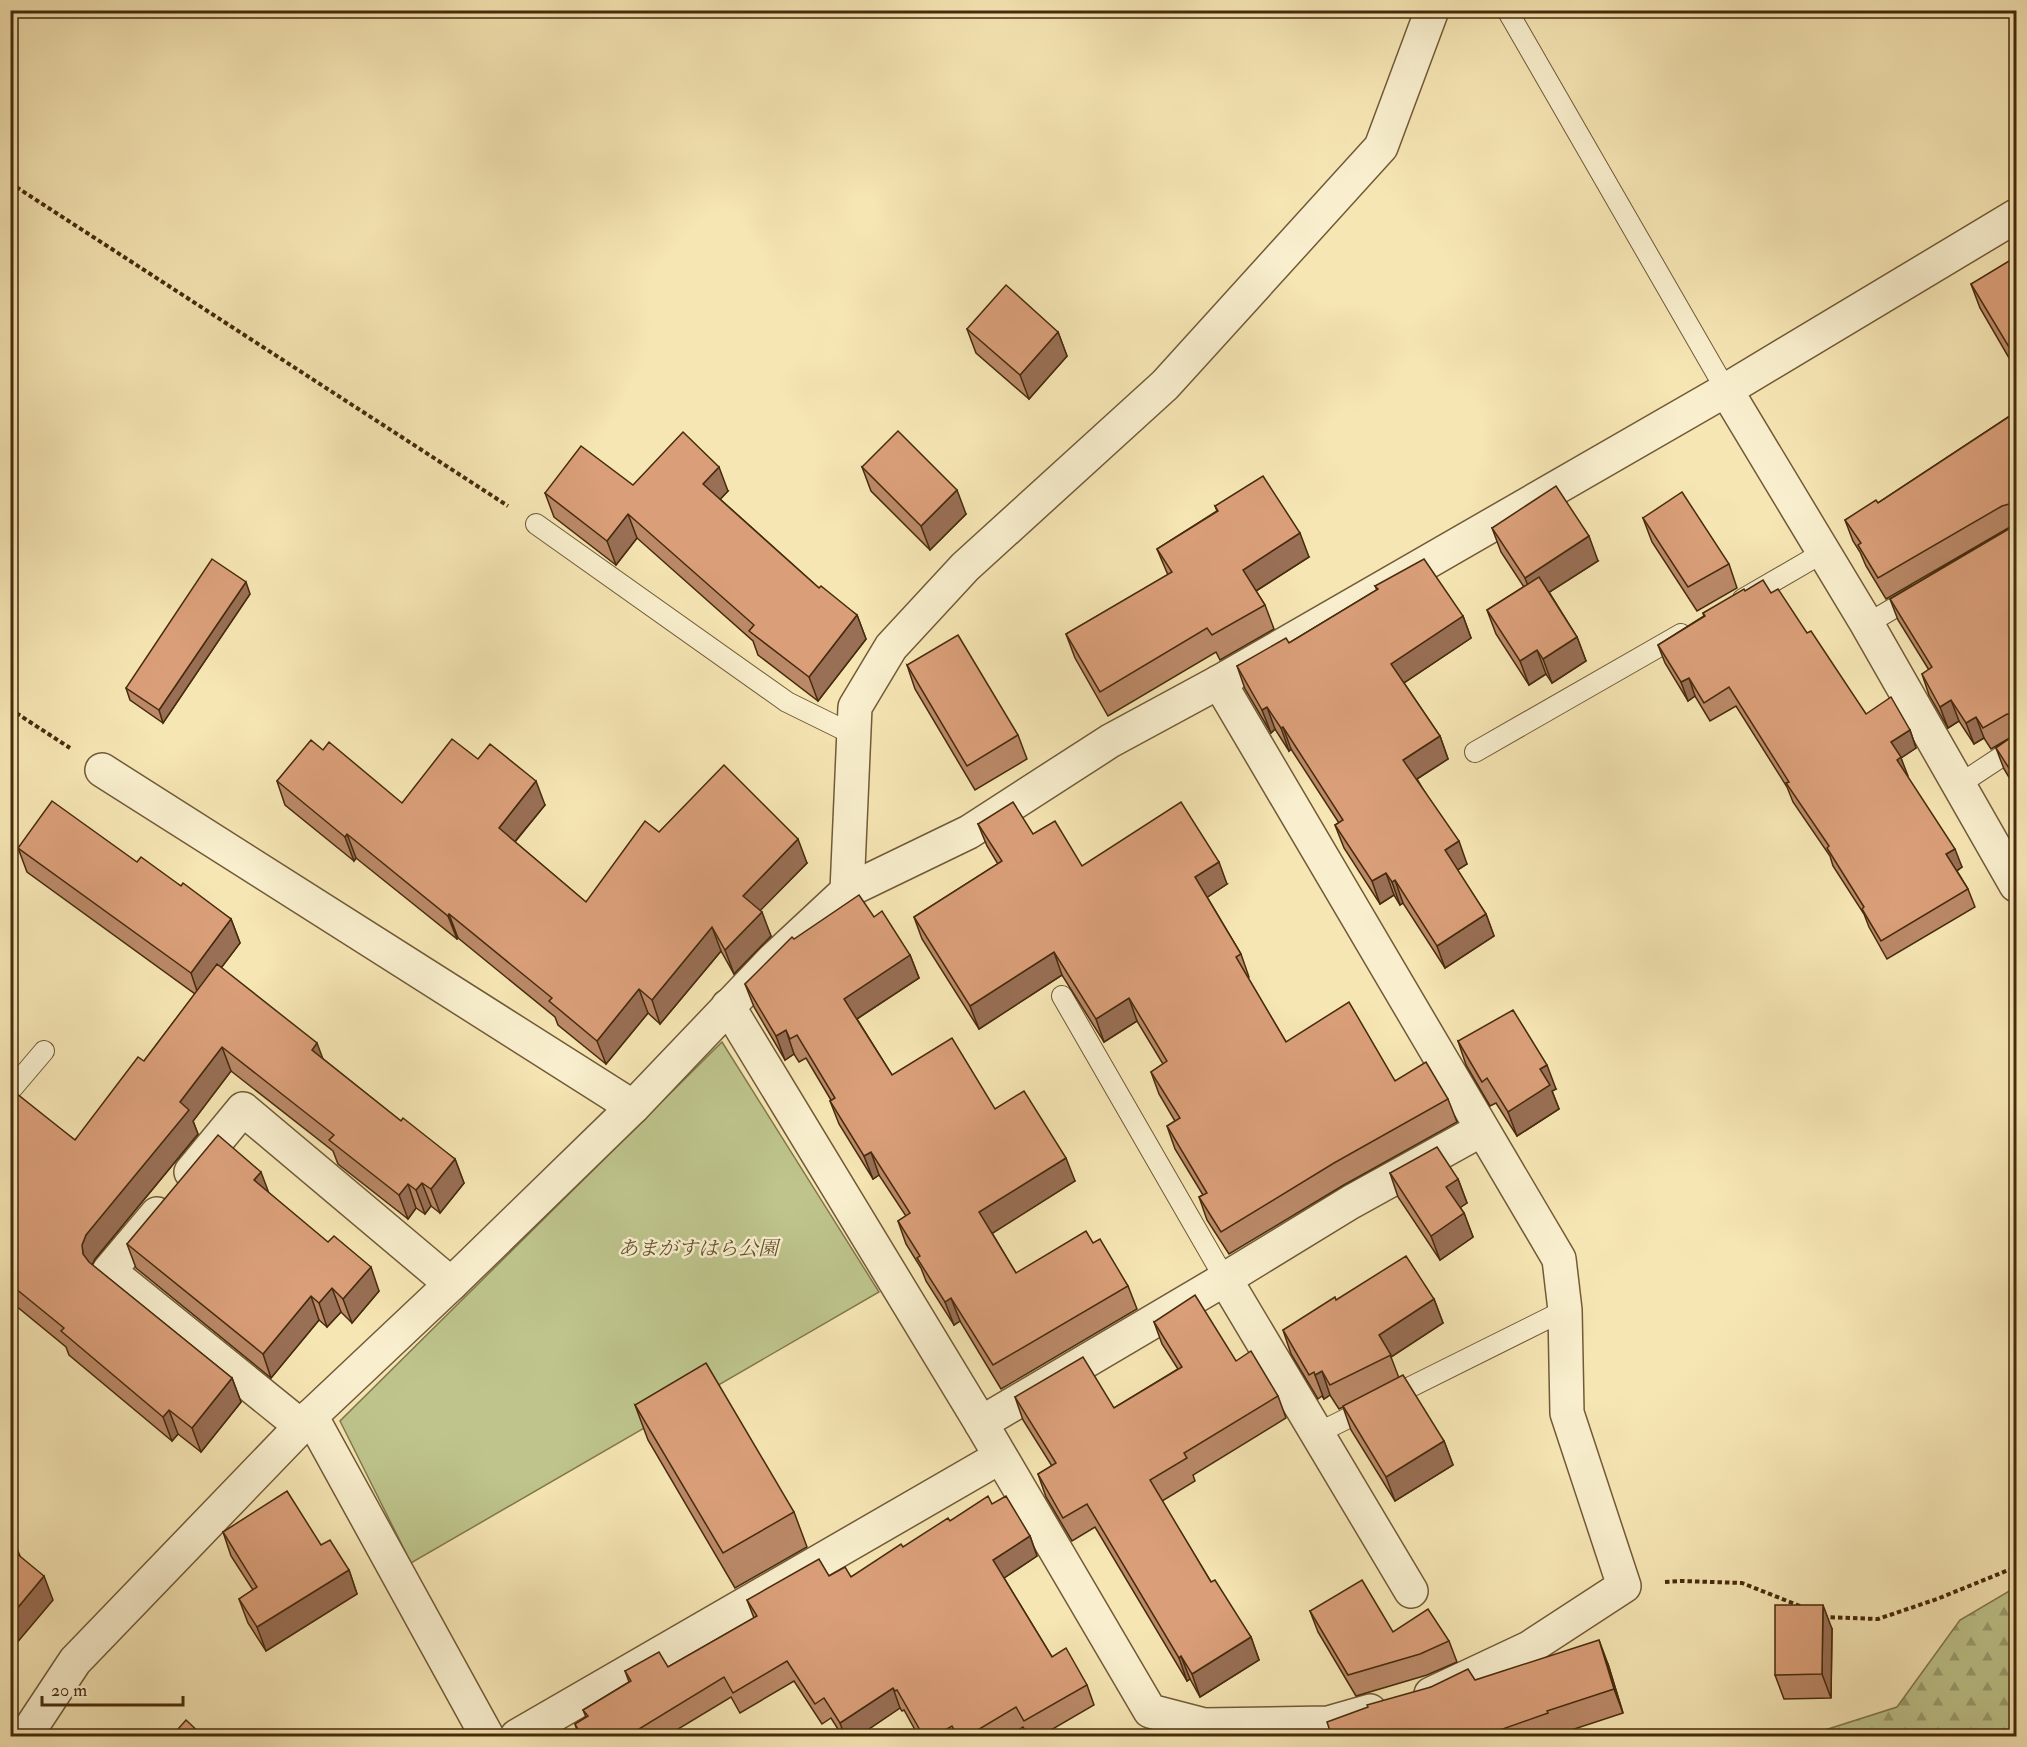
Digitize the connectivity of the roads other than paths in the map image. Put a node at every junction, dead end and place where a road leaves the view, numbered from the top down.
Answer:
1 (1432, 10) edge
2 (1507, 10) edge
3 (2016, 216) edge
4 (1726, 390) junction
5 (536, 524) road end
6 (1824, 552) junction
7 (1936, 583) edge
8 (1732, 605) edge
9 (1701, 623) edge
10 (1867, 624) junction
11 (1219, 682) junction
12 (854, 735) junction
13 (2016, 747) edge
14 (1475, 752) dead end
15 (102, 770) road end
16 (1960, 784) junction
17 (2016, 885) edge
18 (847, 891) junction
19 (1062, 996) dead end
20 (728, 1006) junction
21 (44, 1051) dead end
22 (10, 1091) edge
23 (633, 1107) junction
24 (1482, 1130) junction
25 (1225, 1279) junction
26 (451, 1284) junction
27 (1565, 1310) junction
28 (307, 1421) junction
29 (981, 1423) junction
30 (1316, 1434) junction
31 (1000, 1457) junction
32 (1411, 1591) dead end
33 (22, 1727) edge
34 (487, 1737) edge
35 (517, 1737) edge

1 - 12 street
2 - 4 lane
3 - 4 street
4 - 6 street
4 - 11 street
5 - 12 lane
6 - 8 lane
6 - 10 street
7 - 10 lane
9 - 14 lane
10 - 16 street
11 - 18 street
11 - 24 street
12 - 18 street
13 - 16 lane
15 - 23 street
16 - 17 street
18 - 20 street
19 - 25 lane
20 - 23 street
20 - 29 street
21 - 22 lane
23 - 26 street
24 - 25 street
24 - 27 street
25 - 29 street
25 - 30 street
26 - 28 street
26 - 28 street
27 - 30 lane
27 - 31 street
28 - 33 street
28 - 34 street
29 - 31 street
30 - 32 street
31 - 35 street

